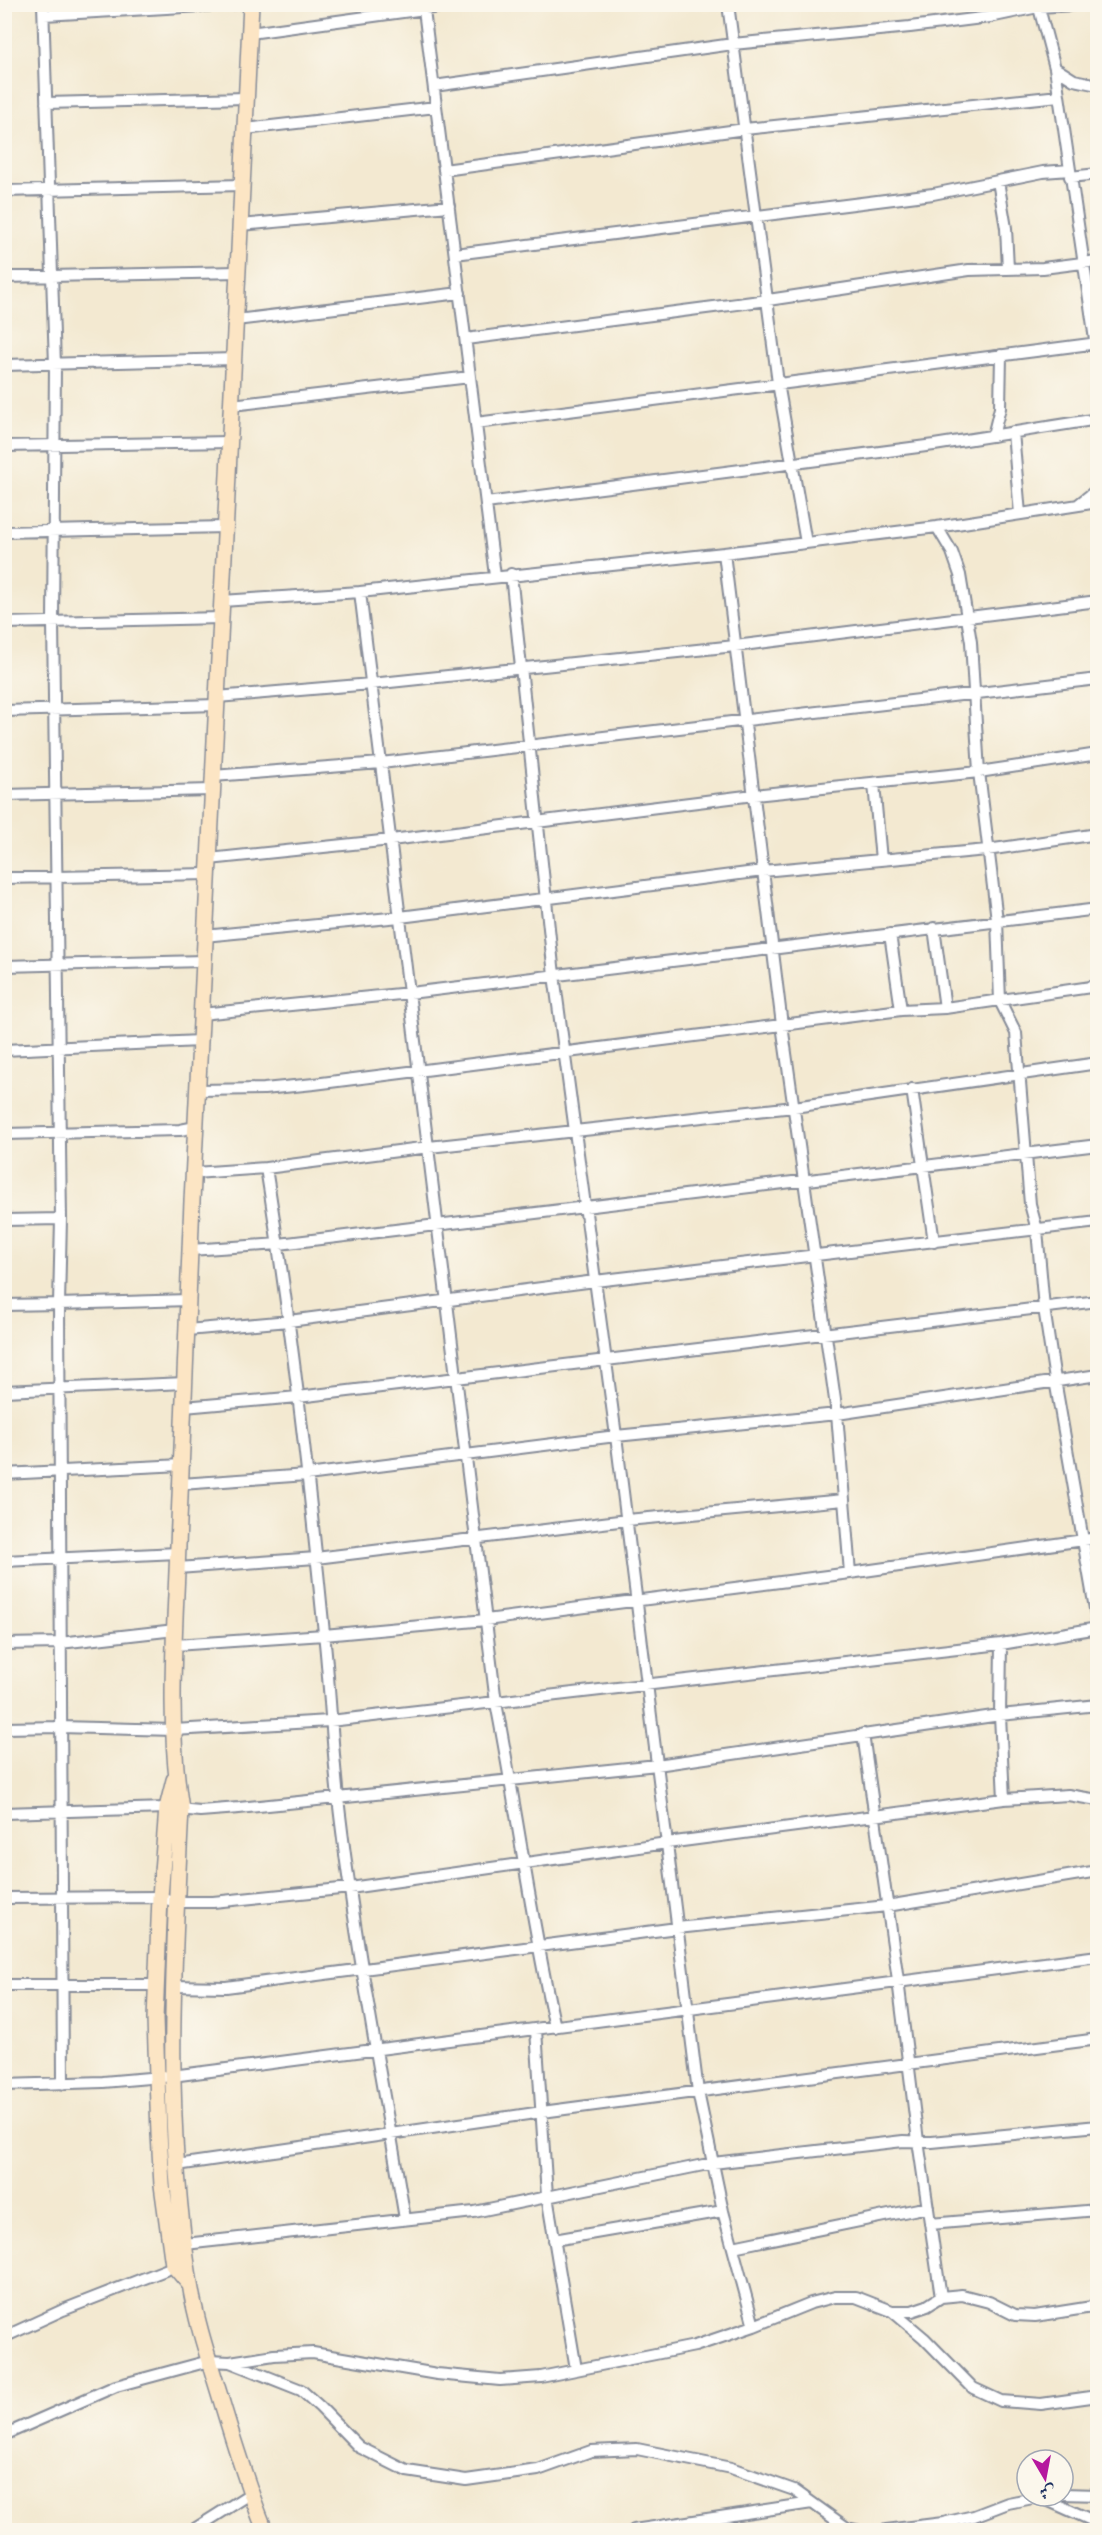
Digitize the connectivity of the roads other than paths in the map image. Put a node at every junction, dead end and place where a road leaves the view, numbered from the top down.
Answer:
1 (236, 4) edge
2 (251, 4) edge
3 (461, 4) edge
4 (728, 4) edge
5 (1092, 4) edge
6 (1038, 6) edge
7 (44, 10) edge
8 (424, 10) junction
9 (250, 33) junction
10 (734, 44) junction
11 (1055, 68) junction
12 (434, 86) junction
13 (1098, 86) edge
14 (1059, 96) junction
15 (246, 98) junction
16 (46, 103) junction
17 (436, 107) junction
18 (245, 129) junction
19 (745, 129) junction
20 (444, 171) junction
21 (1070, 174) junction
22 (1098, 174) edge
23 (998, 181) junction
24 (242, 185) junction
25 (48, 190) junction
26 (4, 191) edge
27 (449, 206) junction
28 (756, 215) junction
29 (240, 225) junction
30 (455, 254) junction
31 (1098, 261) edge
32 (1082, 263) junction
33 (1008, 269) junction
34 (238, 272) junction
35 (52, 276) junction
36 (4, 277) edge
37 (460, 294) junction
38 (768, 300) junction
39 (236, 320) junction
40 (466, 339) junction
41 (1096, 343) edge
42 (1001, 355) junction
43 (234, 359) junction
44 (1098, 360) edge
45 (4, 365) edge
46 (55, 365) junction
47 (470, 377) junction
48 (778, 383) junction
49 (232, 405) junction
50 (1098, 420) edge
51 (476, 423) junction
52 (1013, 432) junction
53 (993, 436) junction
54 (230, 442) junction
55 (4, 446) edge
56 (54, 446) junction
57 (792, 462) junction
58 (1098, 489) edge
59 (1098, 502) edge
60 (486, 503) junction
61 (1078, 505) junction
62 (1020, 514) junction
63 (225, 527) junction
64 (937, 527) junction
65 (53, 531) junction
66 (4, 532) edge
67 (806, 543) junction
68 (724, 553) junction
69 (511, 574) junction
70 (495, 576) junction
71 (360, 592) junction
72 (222, 601) junction
73 (1098, 601) edge
74 (967, 616) junction
75 (221, 618) junction
76 (4, 623) edge
77 (53, 623) junction
78 (735, 646) junction
79 (521, 668) junction
80 (1098, 679) edge
81 (371, 684) junction
82 (974, 693) junction
83 (217, 701) junction
84 (4, 711) edge
85 (54, 711) junction
86 (745, 720) junction
87 (529, 745) junction
88 (1098, 754) edge
89 (381, 763) junction
90 (979, 772) junction
91 (213, 783) junction
92 (873, 784) junction
93 (4, 795) edge
94 (54, 795) junction
95 (754, 795) junction
96 (538, 820) junction
97 (1098, 834) edge
98 (391, 840) junction
99 (987, 850) junction
100 (881, 860) junction
101 (209, 866) junction
102 (763, 871) junction
103 (4, 878) edge
104 (56, 878) junction
105 (546, 899) junction
106 (1098, 909) edge
107 (400, 917) junction
108 (997, 920) junction
109 (934, 928) junction
110 (890, 934) junction
111 (204, 936) junction
112 (773, 949) junction
113 (202, 961) junction
114 (58, 964) junction
115 (4, 966) edge
116 (554, 975) junction
117 (1098, 986) edge
118 (410, 993) junction
119 (1000, 1000) junction
120 (945, 1008) junction
121 (901, 1010) junction
122 (201, 1014) junction
123 (782, 1025) junction
124 (200, 1041) junction
125 (60, 1048) junction
126 (4, 1050) edge
127 (564, 1051) junction
128 (1098, 1064) edge
129 (420, 1069) junction
130 (1020, 1075) junction
131 (912, 1089) junction
132 (198, 1090) junction
133 (794, 1107) junction
134 (196, 1127) junction
135 (576, 1131) junction
136 (62, 1132) junction
137 (4, 1134) edge
138 (1098, 1145) edge
139 (429, 1147) junction
140 (1026, 1155) junction
141 (922, 1166) junction
142 (266, 1168) junction
143 (194, 1173) junction
144 (804, 1181) junction
145 (586, 1206) junction
146 (62, 1219) junction
147 (4, 1220) edge
148 (1098, 1222) edge
149 (439, 1225) junction
150 (1037, 1230) junction
151 (934, 1242) junction
152 (279, 1244) junction
153 (190, 1251) junction
154 (814, 1256) junction
155 (595, 1281) junction
156 (188, 1300) junction
157 (449, 1300) junction
158 (1098, 1301) edge
159 (59, 1304) junction
160 (4, 1305) edge
161 (1044, 1308) junction
162 (289, 1321) junction
163 (187, 1330) junction
164 (825, 1333) junction
165 (605, 1359) junction
166 (1098, 1375) edge
167 (458, 1377) junction
168 (1055, 1380) junction
169 (185, 1383) junction
170 (59, 1390) junction
171 (4, 1391) edge
172 (298, 1397) junction
173 (184, 1407) junction
174 (837, 1414) junction
175 (616, 1436) junction
176 (467, 1456) junction
177 (182, 1465) junction
178 (59, 1472) junction
179 (4, 1474) edge
180 (307, 1475) junction
181 (181, 1484) junction
182 (844, 1500) junction
183 (627, 1520) junction
184 (1098, 1538) edge
185 (477, 1539) junction
186 (1084, 1540) junction
187 (316, 1558) junction
188 (59, 1560) junction
189 (178, 1560) junction
190 (4, 1561) edge
191 (850, 1573) junction
192 (637, 1601) junction
193 (486, 1620) junction
194 (1098, 1627) edge
195 (324, 1635) junction
196 (175, 1637) junction
197 (60, 1643) junction
198 (4, 1644) edge
199 (1001, 1644) junction
200 (647, 1684) junction
201 (496, 1703) junction
202 (1098, 1705) edge
203 (1000, 1715) junction
204 (330, 1721) junction
205 (60, 1727) junction
206 (4, 1728) edge
207 (174, 1730) junction
208 (863, 1734) junction
209 (657, 1765) junction
210 (511, 1781) junction
211 (338, 1798) junction
212 (1004, 1799) junction
213 (1098, 1800) edge
214 (174, 1809) junction
215 (61, 1810) junction
216 (4, 1813) edge
217 (874, 1815) junction
218 (667, 1843) junction
219 (524, 1863) junction
220 (1098, 1871) edge
221 (350, 1888) junction
222 (160, 1897) junction
223 (4, 1898) edge
224 (62, 1898) junction
225 (176, 1902) junction
226 (887, 1906) junction
227 (677, 1928) junction
228 (537, 1946) junction
229 (1098, 1956) edge
230 (361, 1969) junction
231 (898, 1980) junction
232 (4, 1984) edge
233 (62, 1984) junction
234 (156, 1985) junction
235 (172, 1986) junction
236 (687, 2009) junction
237 (555, 2027) junction
238 (536, 2030) junction
239 (1098, 2039) edge
240 (377, 2049) junction
241 (908, 2064) junction
242 (164, 2077) junction
243 (63, 2084) junction
244 (4, 2085) edge
245 (698, 2092) junction
246 (542, 2112) junction
247 (1098, 2126) edge
248 (391, 2135) junction
249 (918, 2141) junction
250 (713, 2163) junction
251 (177, 2165) junction
252 (547, 2196) junction
253 (928, 2207) junction
254 (1098, 2210) edge
255 (723, 2211) junction
256 (405, 2219) junction
257 (930, 2224) junction
258 (554, 2240) junction
259 (185, 2244) junction
260 (733, 2247) junction
261 (180, 2264) junction
262 (941, 2297) junction
263 (1098, 2306) edge
264 (892, 2311) junction
265 (754, 2326) junction
266 (4, 2337) edge
267 (209, 2361) junction
268 (230, 2362) junction
269 (576, 2369) junction
270 (1098, 2396) edge
271 (4, 2435) edge
272 (250, 2494) junction
273 (1075, 2494) edge
274 (1098, 2495) edge
275 (1015, 2502) edge
276 (813, 2503) junction
277 (1067, 2508) edge
278 (1098, 2523) edge
279 (945, 2527) edge
280 (193, 2530) edge
281 (265, 2530) edge
282 (634, 2530) edge
283 (857, 2530) edge
284 (886, 2530) edge

1 - 7 street
2 - 9 street
3 - 8 street
4 - 10 street
5 - 6 street
6 - 10 street
6 - 11 street
7 - 16 street
8 - 9 street
8 - 12 street
9 - 15 street
10 - 12 street
10 - 19 street
11 - 13 street
11 - 14 street
12 - 17 street
14 - 19 street
14 - 21 street
15 - 16 street
15 - 18 street
16 - 25 street
17 - 18 street
17 - 20 street
18 - 24 street
19 - 20 street
19 - 28 street
20 - 27 street
21 - 22 street
21 - 23 street
21 - 32 street
23 - 28 street
23 - 33 street
24 - 25 street
24 - 29 street
25 - 26 street
25 - 35 street
27 - 29 street
27 - 30 street
28 - 30 street
28 - 38 street
29 - 34 street
30 - 37 street
31 - 32 street
32 - 33 street
32 - 41 street
33 - 38 street
34 - 35 street
34 - 39 street
35 - 36 street
35 - 46 street
37 - 39 street
37 - 40 street
38 - 40 street
38 - 48 street
39 - 43 street
40 - 47 street
41 - 42 street
41 - 44 street
42 - 48 street
42 - 53 street
43 - 46 street
43 - 49 street
45 - 46 street
46 - 56 street
47 - 49 street
47 - 51 street
48 - 51 street
48 - 57 street
49 - 54 street
50 - 52 street
51 - 60 street
52 - 53 street
52 - 62 street
53 - 57 street
54 - 56 street
54 - 63 street
55 - 56 street
56 - 65 street
57 - 60 street
57 - 67 street
58 - 61 street
59 - 61 street
60 - 70 street
61 - 62 street
62 - 64 street
63 - 65 street
63 - 72 street
64 - 67 street
64 - 74 street
65 - 66 street
65 - 77 street
67 - 68 street
68 - 69 street
68 - 78 street
69 - 70 street
69 - 79 street
70 - 71 street
71 - 72 street
71 - 81 street
72 - 75 street
73 - 74 street
74 - 78 street
74 - 82 street
75 - 77 street
75 - 83 street
76 - 77 street
77 - 85 street
78 - 79 street
78 - 86 street
79 - 81 street
79 - 87 street
80 - 82 street
81 - 83 street
81 - 89 street
82 - 86 street
82 - 90 street
83 - 85 street
83 - 91 street
84 - 85 street
85 - 94 street
86 - 87 street
86 - 95 street
87 - 89 street
87 - 96 street
88 - 90 street
89 - 91 street
89 - 98 street
90 - 92 street
90 - 99 street
91 - 94 street
91 - 101 street
92 - 95 street
92 - 100 street
93 - 94 street
94 - 104 street
95 - 96 street
95 - 102 street
96 - 98 street
96 - 105 street
97 - 99 street
98 - 101 street
98 - 107 street
99 - 100 street
99 - 108 street
100 - 102 street
101 - 104 street
101 - 111 street
102 - 105 street
102 - 112 street
103 - 104 street
104 - 114 street
105 - 107 street
105 - 116 street
106 - 108 street
107 - 111 street
107 - 118 street
108 - 109 street
108 - 119 street
109 - 110 street
109 - 120 street
110 - 112 street
110 - 121 street
111 - 113 street
112 - 116 street
112 - 123 street
113 - 114 street
113 - 122 street
114 - 115 street
114 - 125 street
116 - 118 street
116 - 127 street
117 - 119 street
118 - 122 street
118 - 129 street
119 - 120 street
119 - 130 street
120 - 121 street
121 - 123 street
122 - 124 street
123 - 127 street
123 - 133 street
124 - 125 street
124 - 132 street
125 - 126 street
125 - 136 street
127 - 129 street
127 - 135 street
128 - 130 street
129 - 132 street
129 - 139 street
130 - 131 street
130 - 140 street
131 - 133 street
131 - 141 street
132 - 134 street
133 - 135 street
133 - 144 street
134 - 136 street
134 - 143 street
135 - 139 street
135 - 145 street
136 - 137 street
136 - 146 street
138 - 140 street
139 - 142 street
139 - 149 street
140 - 141 street
140 - 150 street
141 - 144 street
141 - 151 street
142 - 143 street
142 - 152 street
143 - 153 street
144 - 145 street
144 - 154 street
145 - 149 street
145 - 155 street
146 - 147 street
146 - 159 street
148 - 150 street
149 - 152 street
149 - 157 street
150 - 151 street
150 - 161 street
151 - 154 street
152 - 153 street
152 - 162 street
153 - 156 street
154 - 155 street
154 - 164 street
155 - 157 street
155 - 165 street
156 - 159 street
156 - 163 street
157 - 162 street
157 - 167 street
158 - 161 street
159 - 160 street
159 - 170 street
161 - 164 street
161 - 168 street
162 - 163 street
162 - 172 street
163 - 169 street
164 - 165 street
164 - 174 street
165 - 167 street
165 - 175 street
166 - 168 street
167 - 172 street
167 - 176 street
168 - 174 street
168 - 186 street
169 - 170 street
169 - 173 street
170 - 171 street
170 - 178 street
172 - 173 street
172 - 180 street
173 - 177 street
174 - 175 street
174 - 182 street
175 - 176 street
175 - 183 street
176 - 180 street
176 - 185 street
177 - 178 street
177 - 181 street
178 - 179 street
178 - 188 street
180 - 181 street
180 - 187 street
181 - 189 street
182 - 183 street
182 - 191 street
183 - 185 street
183 - 192 street
184 - 186 street
185 - 187 street
185 - 193 street
186 - 191 street
186 - 194 street
187 - 189 street
187 - 195 street
188 - 189 street
188 - 190 street
188 - 197 street
189 - 196 street
191 - 192 street
192 - 193 street
192 - 200 street
193 - 195 street
193 - 201 street
194 - 199 street
195 - 196 street
195 - 204 street
196 - 197 street
196 - 207 street
197 - 198 street
197 - 205 street
199 - 200 street
199 - 203 street
200 - 201 street
200 - 209 street
201 - 204 street
201 - 210 street
202 - 203 street
203 - 208 street
203 - 212 street
204 - 207 street
204 - 211 street
205 - 206 street
205 - 207 street
205 - 215 street
207 - 214 street
208 - 209 street
208 - 217 street
209 - 210 street
209 - 218 street
210 - 211 street
210 - 219 street
211 - 214 street
211 - 221 street
212 - 213 street
212 - 217 street
214 - 215 street
214 - 222 street
214 - 225 street
215 - 216 street
215 - 224 street
217 - 218 street
217 - 226 street
218 - 219 street
218 - 227 street
219 - 221 street
219 - 228 street
220 - 226 street
221 - 225 street
221 - 230 street
222 - 224 street
222 - 225 street
222 - 234 street
223 - 224 street
224 - 233 street
225 - 235 street
226 - 227 street
226 - 231 street
227 - 228 street
227 - 236 street
228 - 230 street
228 - 237 street
229 - 231 street
230 - 235 street
230 - 240 street
231 - 236 street
231 - 241 street
232 - 233 street
233 - 234 street
233 - 243 street
234 - 242 street
235 - 242 street
236 - 237 street
236 - 245 street
237 - 238 street
238 - 240 street
238 - 246 street
239 - 241 street
240 - 242 street
240 - 248 street
241 - 245 street
241 - 249 street
242 - 243 street
242 - 251 street
242 - 261 street
243 - 244 street
245 - 246 street
245 - 250 street
246 - 248 street
246 - 252 street
247 - 249 street
248 - 251 street
248 - 256 street
249 - 250 street
249 - 253 street
250 - 252 street
250 - 255 street
251 - 259 street
252 - 256 street
252 - 258 street
253 - 257 street
253 - 260 street
254 - 257 street
255 - 258 street
255 - 260 street
256 - 259 street
257 - 262 street
258 - 269 street
259 - 261 street
260 - 265 street
261 - 266 street
261 - 267 street
262 - 263 street
262 - 264 street
264 - 265 street
264 - 270 street
265 - 269 street
267 - 268 street
267 - 271 street
267 - 272 street
268 - 269 street
268 - 276 street
272 - 280 street
272 - 281 street
273 - 274 street
275 - 279 street
276 - 282 street
276 - 283 street
277 - 278 street
279 - 284 street

